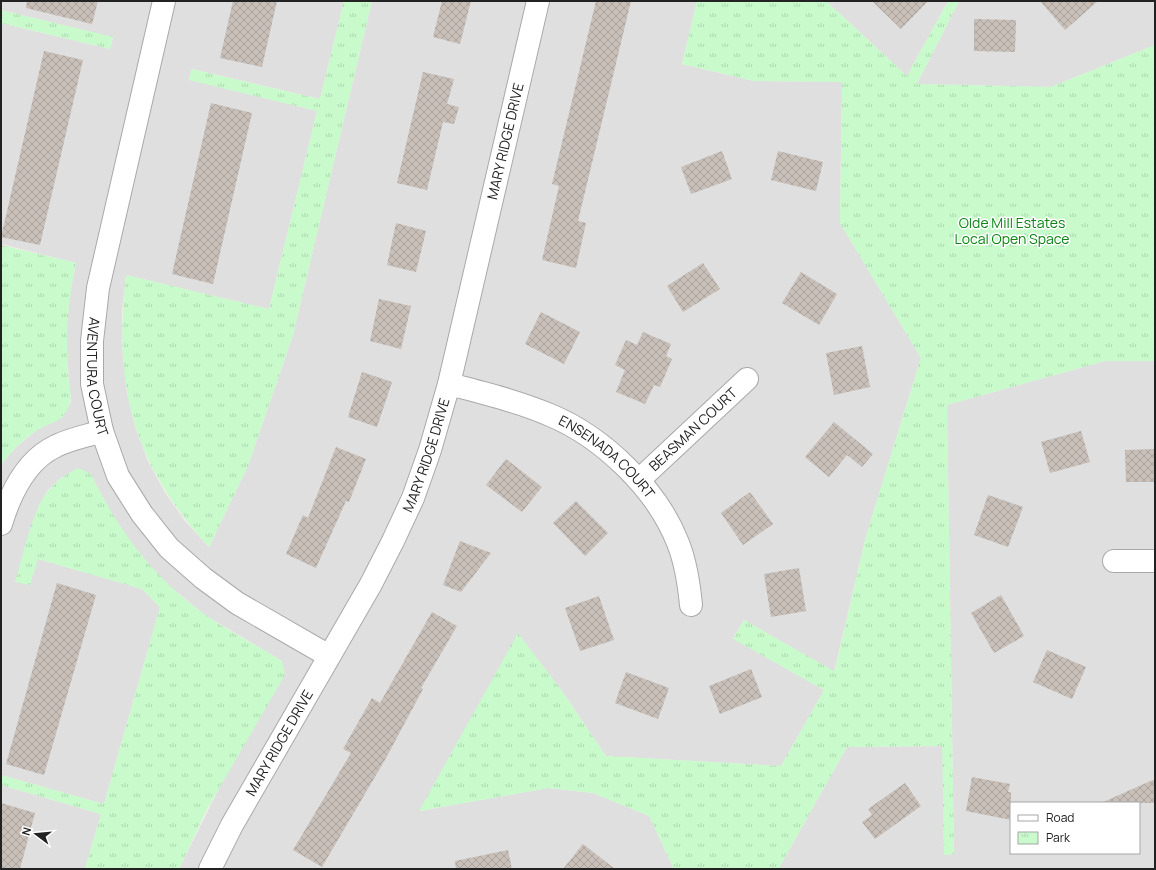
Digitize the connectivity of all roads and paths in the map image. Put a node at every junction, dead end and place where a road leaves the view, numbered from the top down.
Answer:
1 (164, 1) edge
2 (538, 1) edge
3 (747, 379) dead end
4 (448, 384) junction
5 (102, 431) junction
6 (639, 480) junction
7 (1, 524) edge
8 (1155, 561) edge
9 (1114, 562) dead end
10 (691, 605) dead end
11 (329, 656) junction
12 (210, 869) edge

1 - 5 street, AVENTURA COURT
2 - 4 street, MARY RIDGE DRIVE
3 - 6 street, BEASMAN COURT
4 - 6 street, ENSENADA COURT
4 - 11 street, MARY RIDGE DRIVE
5 - 7 street
5 - 11 street, AVENTURA COURT
6 - 10 street, ENSENADA COURT
8 - 9 street
11 - 12 street, MARY RIDGE DRIVE

